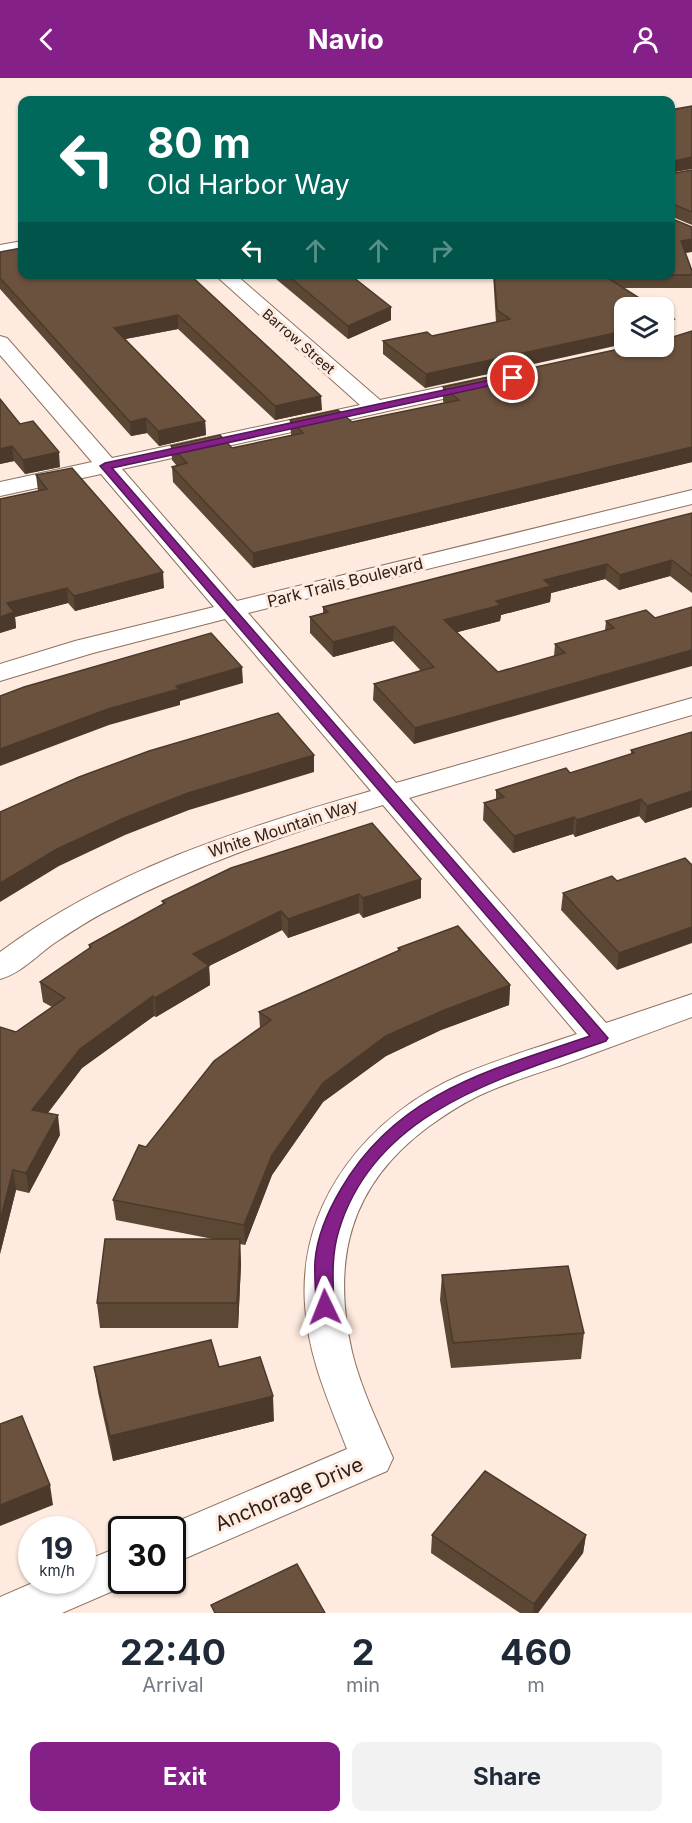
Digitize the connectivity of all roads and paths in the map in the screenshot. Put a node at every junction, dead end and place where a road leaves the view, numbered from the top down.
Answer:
1 (18, 247) edge
2 (0, 250) edge
3 (230, 279) edge
4 (3, 350) edge
5 (501, 380) edge
6 (375, 407) junction
7 (105, 466) junction
8 (0, 489) edge
9 (692, 497) edge
10 (231, 610) junction
11 (0, 673) edge
12 (692, 706) edge
13 (389, 794) junction
14 (0, 968) edge
15 (692, 1005) edge
16 (600, 1038) junction
17 (186, 1538) edge
18 (108, 1572) edge
19 (12, 1613) edge

1 - 2 street
3 - 6 street, Barrow Street
4 - 7 street
5 - 6 street
6 - 7 street
7 - 8 street
7 - 10 street
9 - 10 street, Park Trails Boulevard
10 - 11 street, Park Trails Boulevard
10 - 13 street
12 - 13 street, White Mountain Way
13 - 14 street, White Mountain Way
13 - 16 street
15 - 16 street
16 - 17 street, Anchorage Drive
18 - 19 street

